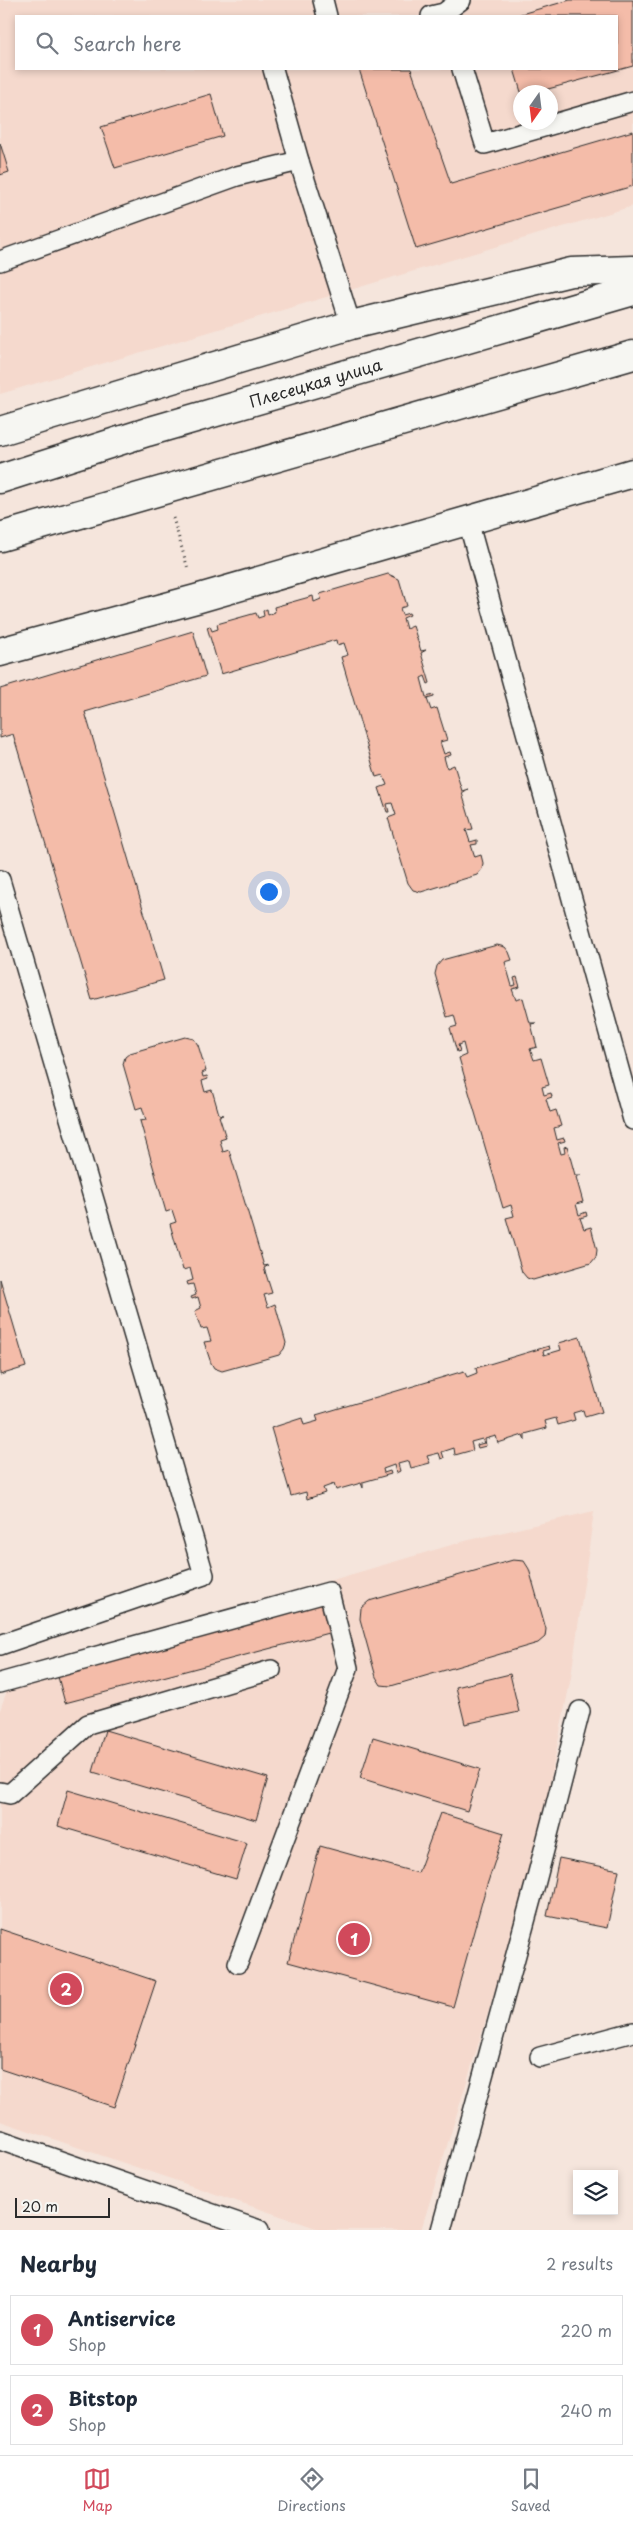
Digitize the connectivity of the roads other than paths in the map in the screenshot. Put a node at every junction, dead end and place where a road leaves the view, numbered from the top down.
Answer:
1 (322, 0) edge
2 (461, 0) edge
3 (327, 15) edge
4 (440, 15) edge
5 (273, 70) edge
6 (462, 70) edge
7 (633, 101) edge
8 (299, 161) junction
9 (0, 261) edge
10 (633, 270) edge
11 (633, 291) edge
12 (351, 324) junction
13 (633, 355) edge
14 (0, 431) edge
15 (633, 473) edge
16 (0, 479) edge
17 (468, 521) junction
18 (0, 537) edge
19 (0, 652) edge
20 (0, 880) edge
21 (633, 1120) edge
22 (0, 1645) edge
23 (271, 1670) dead end
24 (0, 1683) edge
25 (580, 1711) dead end
26 (0, 1792) edge
27 (238, 1963) dead end
28 (633, 2032) edge
29 (540, 2057) dead end
30 (0, 2140) edge
31 (259, 2230) edge
32 (441, 2230) edge

1 - 3 lane
2 - 4 lane
5 - 8 lane
6 - 7 lane
8 - 9 lane
8 - 12 lane
10 - 12 street
11 - 16 street, Плесецкая улица
12 - 14 street
13 - 18 street
15 - 17 street
17 - 19 street
17 - 21 lane
20 - 22 lane
23 - 26 lane
24 - 27 lane
25 - 32 lane
28 - 29 lane
30 - 31 lane

